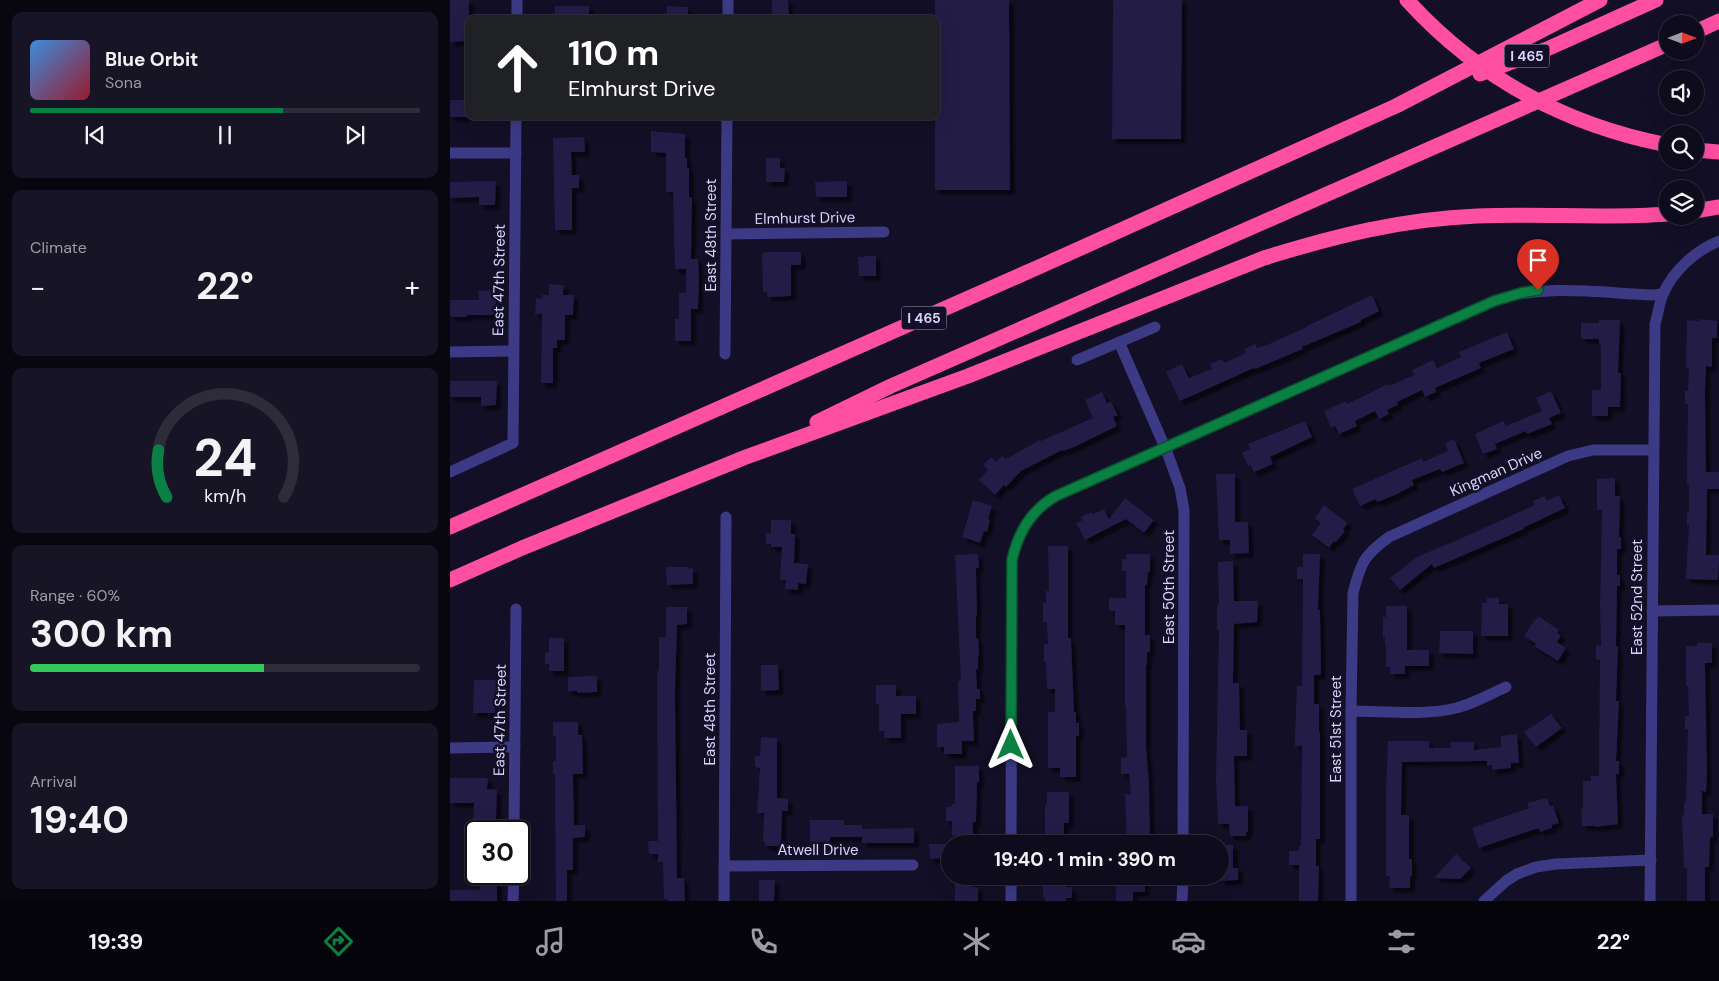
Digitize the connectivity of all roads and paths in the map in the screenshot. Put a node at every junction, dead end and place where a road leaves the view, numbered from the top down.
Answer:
1 (517, 0) edge
2 (728, 0) edge
3 (1407, 0) edge
4 (1600, 0) edge
5 (1656, 0) edge
6 (517, 15) edge
7 (728, 15) edge
8 (1719, 21) edge
9 (1704, 28) edge
10 (1659, 48) edge
11 (1396, 106) junction
12 (516, 120) edge
13 (727, 120) edge
14 (1659, 143) edge
15 (1704, 151) edge
16 (516, 152) junction
17 (1719, 152) edge
18 (450, 153) edge
19 (1719, 207) edge
20 (1704, 210) edge
21 (1659, 215) edge
22 (884, 232) dead end
23 (727, 234) junction
24 (1719, 241) edge
25 (1663, 294) junction
26 (1155, 327) dead end
27 (1119, 342) junction
28 (450, 352) edge
29 (513, 352) junction
30 (726, 354) dead end
31 (1077, 360) dead end
32 (1165, 448) junction
33 (1653, 450) junction
34 (746, 457) junction
35 (450, 472) edge
36 (726, 516) dead end
37 (450, 527) edge
38 (1364, 560) joint
39 (450, 580) edge
40 (516, 609) dead end
41 (1652, 610) junction
42 (1719, 610) edge
43 (1506, 687) dead end
44 (1351, 711) junction
45 (515, 747) junction
46 (450, 748) edge
47 (514, 820) edge
48 (1011, 835) edge
49 (1183, 835) edge
50 (1651, 860) junction
51 (913, 865) dead end
52 (724, 866) junction
53 (514, 885) edge
54 (1011, 885) edge
55 (1182, 885) edge
56 (514, 901) edge
57 (724, 901) edge
58 (1011, 901) edge
59 (1182, 901) edge
60 (1351, 901) edge
61 (1484, 901) edge
62 (1650, 901) edge

1 - 6 street
2 - 7 street
3 - 14 highway
4 - 11 highway
5 - 11 highway, I 465
8 - 9 highway
10 - 34 highway
11 - 37 highway, I 465
12 - 16 street, East 47th Street
13 - 23 street, East 48th Street
15 - 17 highway
16 - 18 street
16 - 29 street, East 47th Street
19 - 20 highway
21 - 34 highway
22 - 23 street, Elmhurst Drive
23 - 30 street, East 48th Street
24 - 25 street, East 52nd Street
25 - 32 street
25 - 33 street, East 52nd Street
26 - 27 street
27 - 31 street
27 - 32 street, East 50th Street
28 - 29 street
29 - 35 street, East 47th Street
32 - 48 street
32 - 49 street, East 50th Street
33 - 38 street, Kingman Drive
33 - 41 street, East 52nd Street
34 - 39 highway
36 - 52 street, East 48th Street
38 - 44 street, East 51st Street
40 - 45 street, East 47th Street
41 - 42 street
41 - 50 street, East 52nd Street
43 - 44 street
44 - 60 street, East 51st Street
45 - 46 street
45 - 47 street, East 47th Street
50 - 61 street
50 - 62 street, East 52nd Street
51 - 52 street, Atwell Drive
52 - 57 street, East 48th Street
53 - 56 street
54 - 58 street
55 - 59 street

